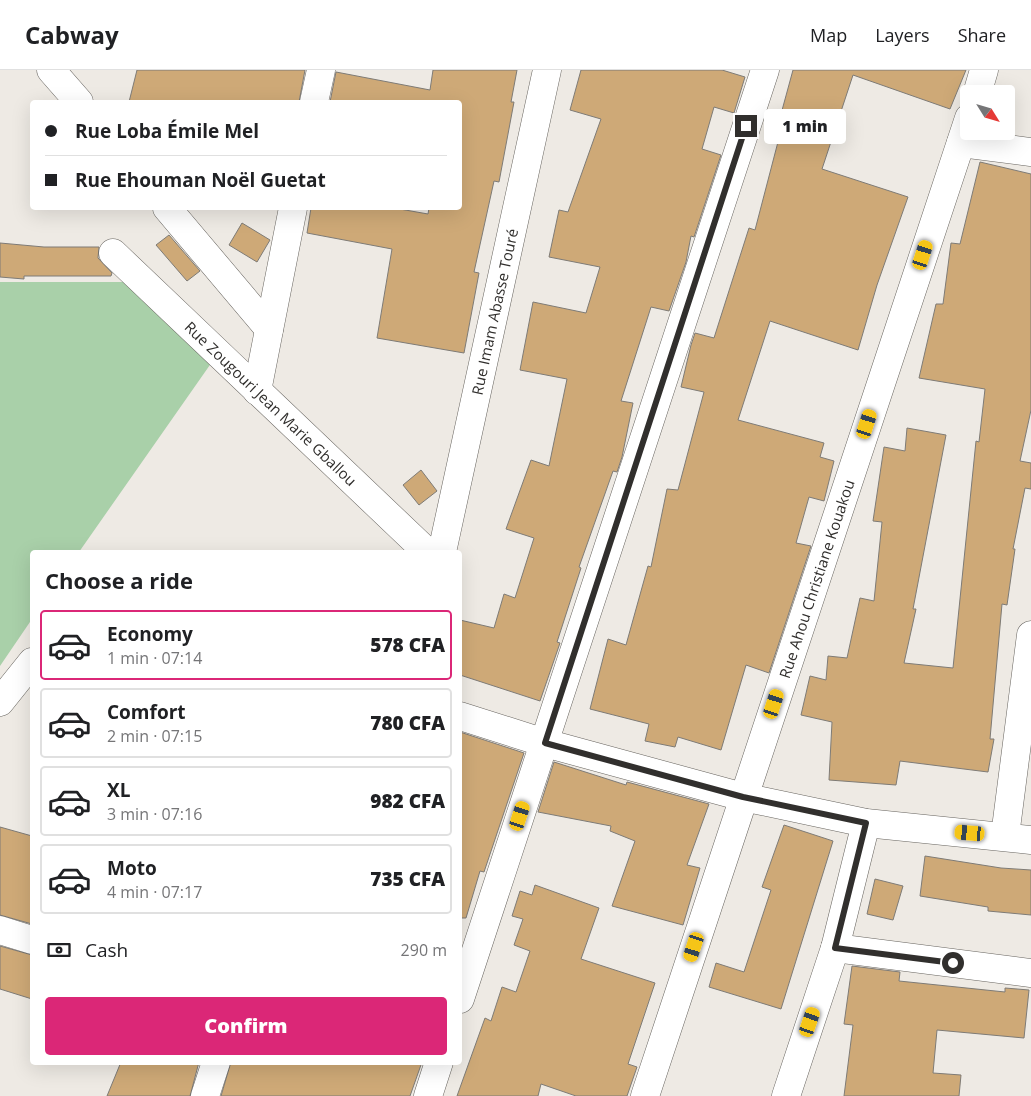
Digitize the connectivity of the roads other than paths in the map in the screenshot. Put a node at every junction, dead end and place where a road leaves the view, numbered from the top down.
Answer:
1 (51, 70) edge
2 (321, 70) edge
3 (547, 70) edge
4 (765, 70) edge
5 (984, 70) edge
6 (980, 85) edge
7 (77, 100) edge
8 (314, 100) edge
9 (962, 140) edge
10 (995, 140) edge
11 (1031, 152) edge
12 (169, 210) edge
13 (294, 210) edge
14 (113, 253) dead end
15 (269, 329) junction
16 (257, 391) junction
17 (425, 550) edge
18 (442, 550) edge
19 (1031, 635) edge
20 (30, 664) edge
21 (0, 702) edge
22 (462, 717) edge
23 (545, 743) junction
24 (743, 797) junction
25 (866, 823) junction
26 (1018, 838) edge
27 (0, 930) edge
28 (30, 939) edge
29 (835, 948) junction
30 (1031, 973) edge
31 (462, 994) edge
32 (215, 1065) edge
33 (438, 1065) edge
34 (205, 1096) edge
35 (428, 1096) edge
36 (645, 1096) edge
37 (786, 1096) edge

1 - 7 street
2 - 8 street
3 - 18 street, Rue Imam Abasse Touré
4 - 23 street
5 - 6 street
9 - 24 street, Rue Ahou Christiane Kouakou
10 - 11 street
12 - 15 street
13 - 15 street
14 - 16 street, Rue Zougouri Jean Marie Gballou
15 - 16 street
16 - 17 street, Rue Zougouri Jean Marie Gballou
19 - 26 street
20 - 21 street
22 - 23 street
23 - 24 street
23 - 31 street
24 - 25 street
24 - 36 street, Rue Ahou Christiane Kouakou
25 - 26 street
25 - 29 street
27 - 28 street
29 - 30 street
29 - 37 street
32 - 34 street
33 - 35 street

